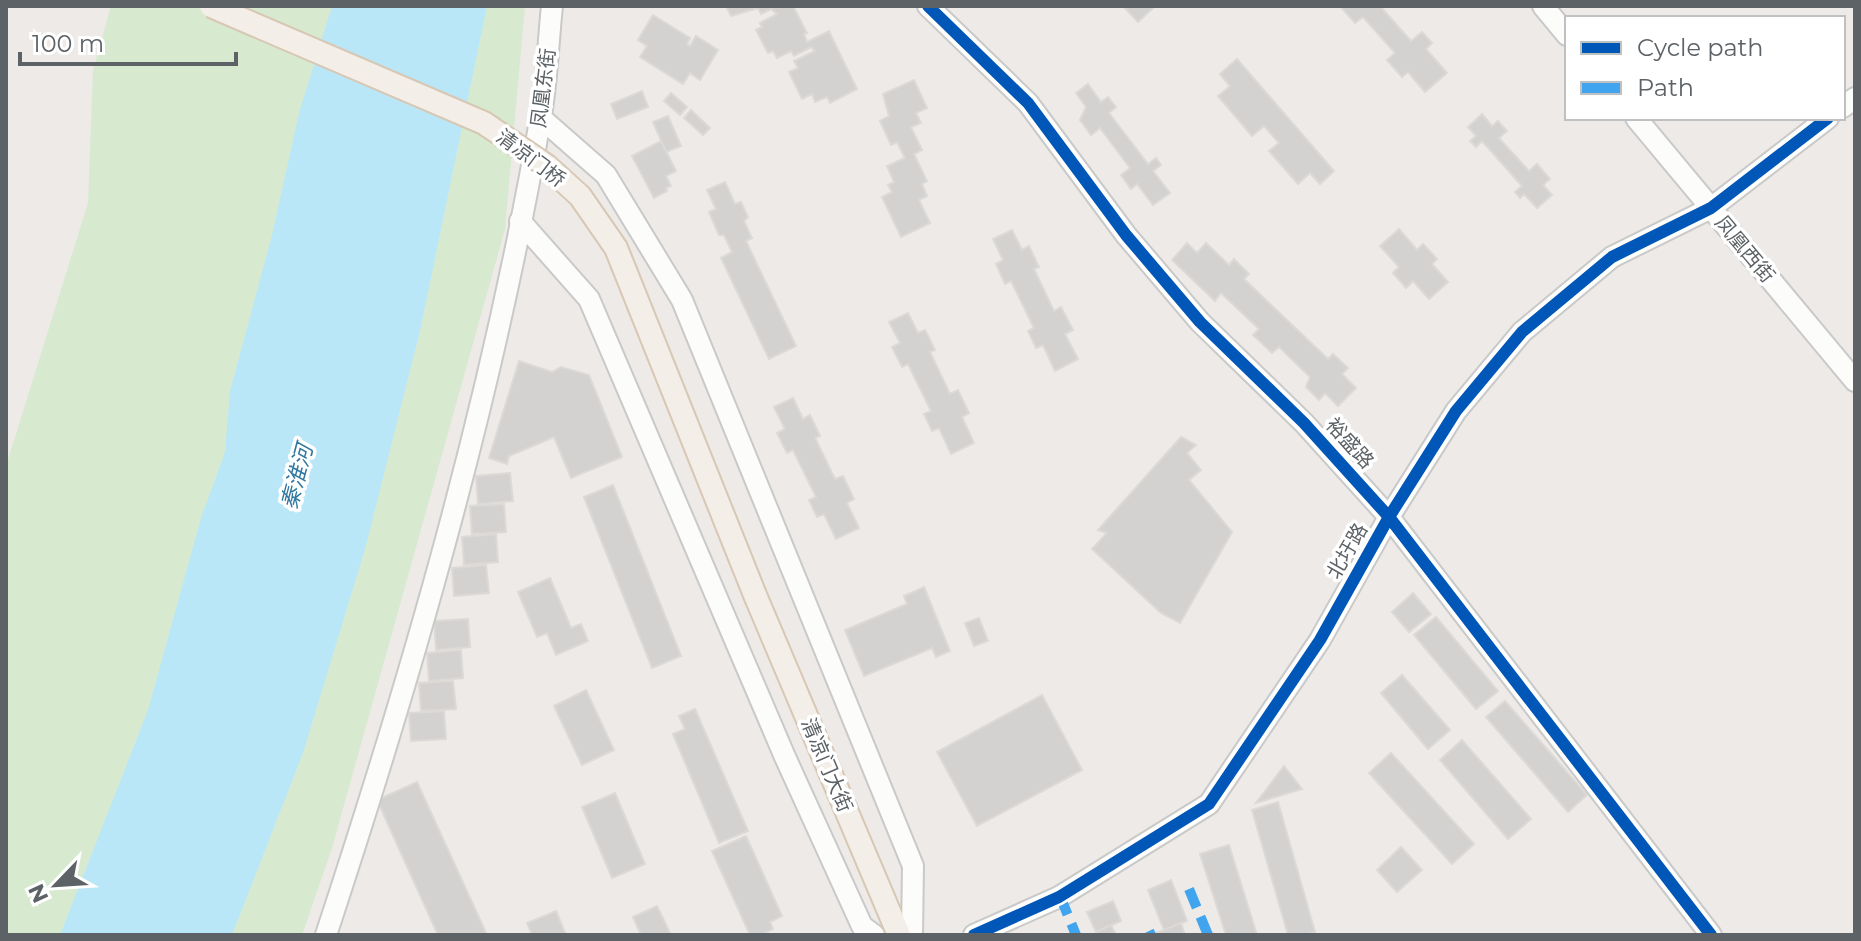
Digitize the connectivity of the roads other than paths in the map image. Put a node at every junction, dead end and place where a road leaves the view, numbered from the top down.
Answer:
1 (211, 6) edge
2 (552, 6) edge
3 (928, 6) edge
4 (1543, 6) edge
5 (1565, 33) edge
6 (541, 118) junction
7 (1638, 120) edge
8 (1825, 120) edge
9 (1711, 208) junction
10 (520, 221) junction
11 (1855, 381) edge
12 (1389, 517) junction
13 (755, 595) joint
14 (326, 935) edge
15 (874, 935) edge
16 (899, 935) edge
17 (912, 935) edge
18 (974, 935) edge
19 (1711, 935) edge

1 - 13 main road, 清凉门桥, bridge
2 - 6 street, 凤凰东街
3 - 12 street, 裕盛路
4 - 5 street
6 - 10 street, 凤凰东街
6 - 17 street
7 - 9 street, 凤凰西街
8 - 9 street, 北圩路
9 - 11 street, 凤凰西街
9 - 12 street, 北圩路
10 - 14 street, 凤凰东街
10 - 15 street
12 - 18 street, 北圩路
12 - 19 street, 裕盛路
13 - 16 main road, 清凉门大街

